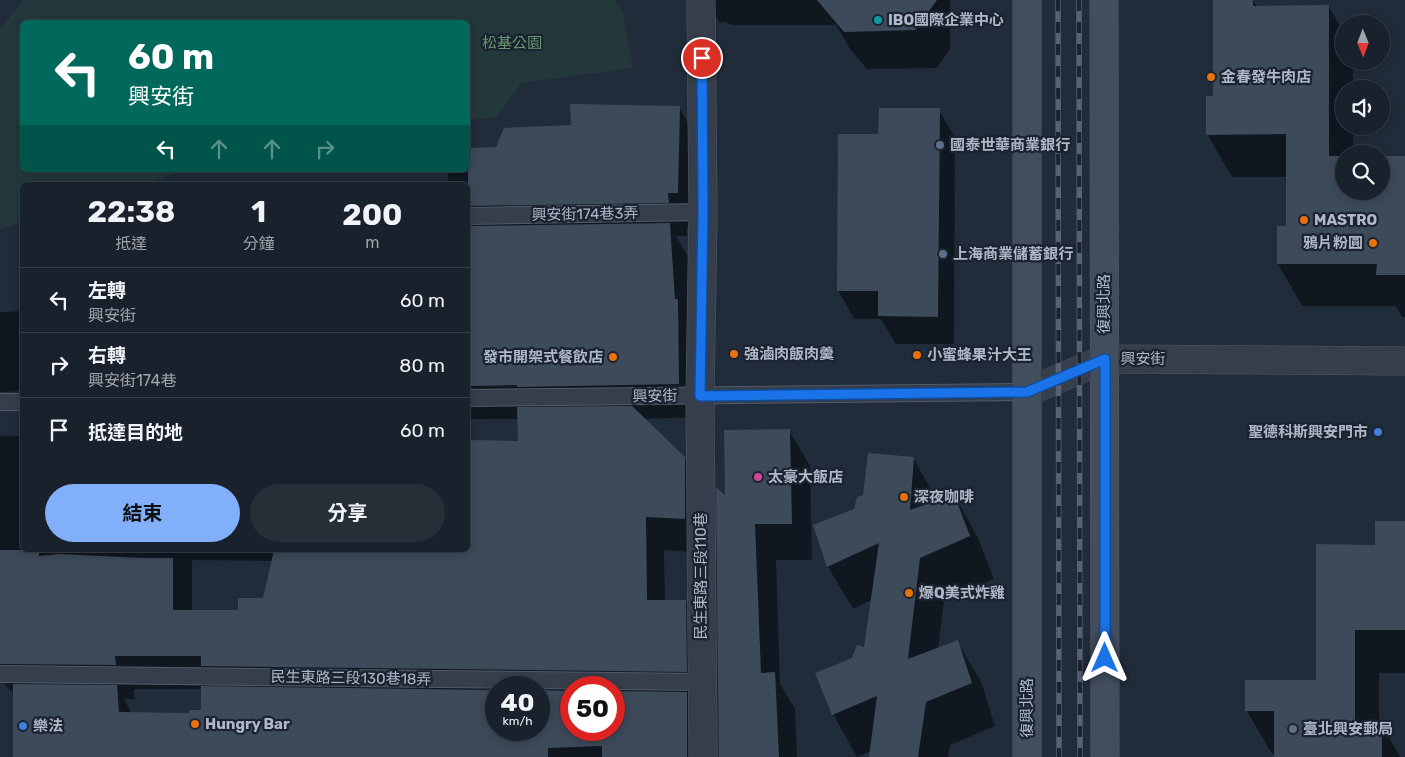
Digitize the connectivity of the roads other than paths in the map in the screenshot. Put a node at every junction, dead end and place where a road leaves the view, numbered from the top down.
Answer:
1 (701, 0) edge
2 (1027, 0) edge
3 (1104, 0) edge
4 (703, 212) junction
5 (470, 216) edge
6 (1105, 359) junction
7 (1405, 361) edge
8 (1027, 392) junction
9 (700, 396) junction
10 (470, 398) edge
11 (0, 402) edge
12 (20, 402) edge
13 (0, 674) edge
14 (701, 682) junction
15 (703, 757) edge
16 (1027, 757) edge
17 (1105, 757) edge

1 - 4 street, 民生東路三段110巷
2 - 8 main road, 復興北路
3 - 6 main road, 復興北路
4 - 5 lane, 興安街174巷3弄
4 - 9 street, 民生東路三段110巷
6 - 7 street, 興安街
6 - 8 street, 興安街
6 - 17 main road, 復興北路
8 - 9 lane, 興安街
8 - 16 main road, 復興北路
9 - 10 lane, 興安街
9 - 14 street, 民生東路三段110巷
11 - 12 lane
13 - 14 lane, 民生東路三段130巷18弄
14 - 15 street, 民生東路三段110巷

